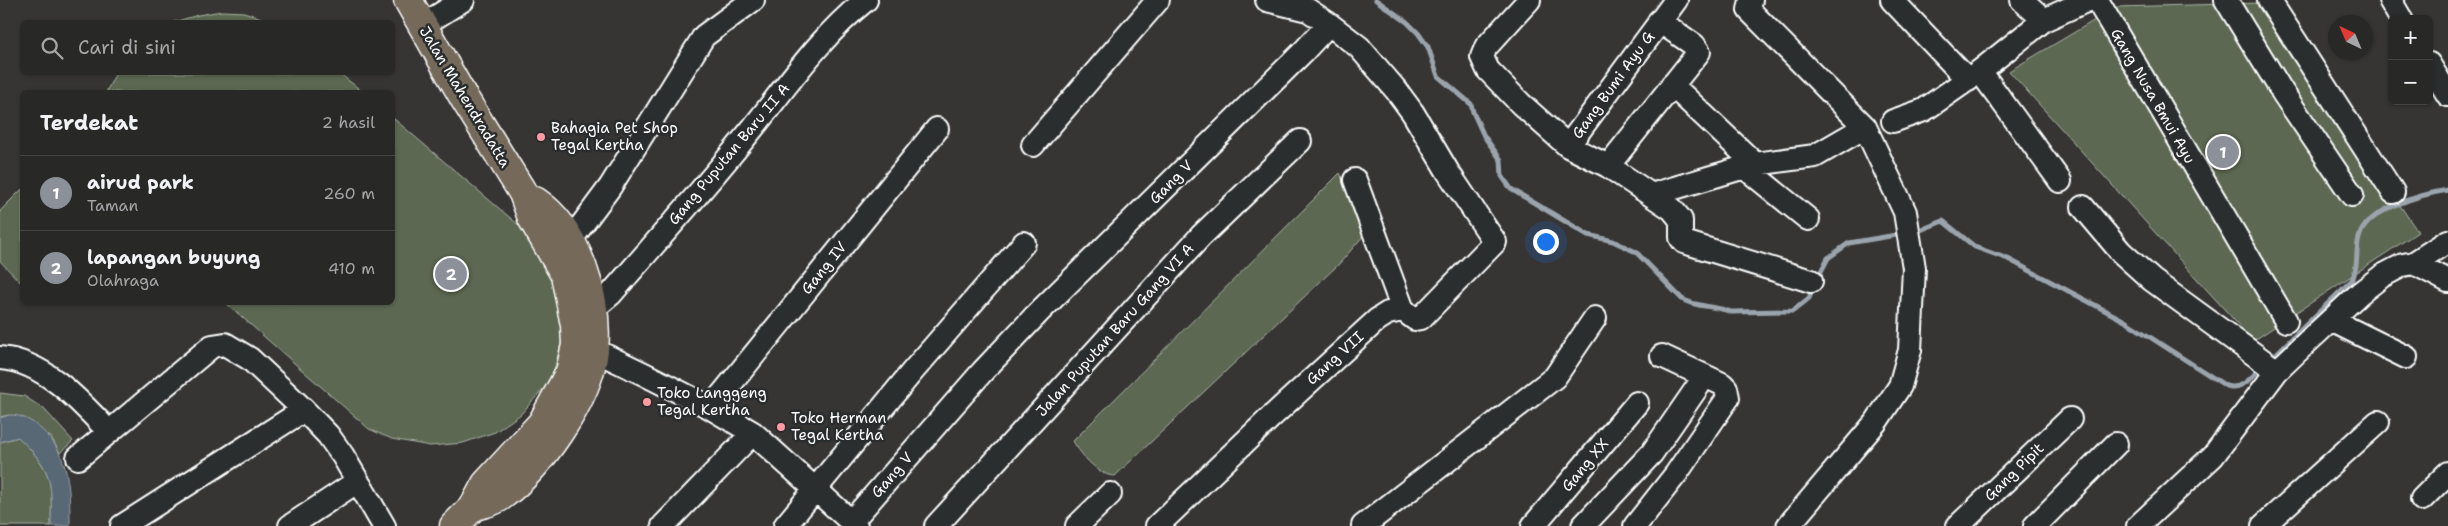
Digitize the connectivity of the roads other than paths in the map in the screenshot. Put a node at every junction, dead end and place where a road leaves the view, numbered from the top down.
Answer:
1 (408, 0) edge
2 (464, 0) edge
3 (753, 0) edge
4 (866, 0) edge
5 (1158, 0) edge
6 (1267, 0) edge
7 (1529, 0) edge
8 (1676, 0) edge
9 (1751, 0) edge
10 (1892, 0) edge
11 (2022, 0) edge
12 (2088, 0) edge
13 (2097, 0) edge
14 (2226, 0) edge
15 (2269, 0) edge
16 (2390, 0) edge
17 (2399, 15) edge
18 (2044, 20) junction
19 (1659, 21) junction
20 (1329, 24) junction
21 (423, 26) junction
22 (2433, 71) edge
23 (1974, 76) junction
24 (1672, 86) junction
25 (2448, 95) edge
26 (1893, 121) dead end
27 (1866, 127) junction
28 (937, 129) dead end
29 (1300, 141) dead end
30 (1033, 145) dead end
31 (1568, 146) junction
32 (1608, 166) junction
33 (1749, 166) junction
34 (1355, 180) dead end
35 (2060, 181) dead end
36 (2393, 192) dead end
37 (523, 193) junction
38 (1651, 195) junction
39 (2352, 195) dead end
40 (2083, 207) dead end
41 (1808, 219) dead end
42 (570, 241) junction
43 (2448, 241) edge
44 (1024, 243) dead end
45 (2414, 263) junction
46 (1812, 281) dead end
47 (2448, 281) edge
48 (593, 309) junction
49 (1403, 310) junction
50 (1595, 318) dead end
51 (2286, 320) dead end
52 (2331, 320) junction
53 (585, 348) junction
54 (1662, 356) dead end
55 (0, 358) edge
56 (2406, 358) dead end
57 (2277, 372) junction
58 (1705, 376) junction
59 (1637, 403) dead end
60 (711, 408) junction
61 (304, 410) junction
62 (2070, 419) dead end
63 (2378, 422) dead end
64 (109, 432) junction
65 (753, 433) junction
66 (2116, 444) dead end
67 (78, 458) dead end
68 (2448, 473) edge
69 (358, 481) junction
70 (815, 489) junction
71 (1110, 494) dead end
72 (2422, 499) dead end
73 (854, 524) edge
74 (122, 526) edge
75 (290, 526) edge
76 (384, 526) edge
77 (454, 526) edge
78 (663, 526) edge
79 (785, 526) edge
80 (936, 526) edge
81 (1077, 526) edge
82 (1157, 526) edge
83 (1363, 526) edge
84 (1533, 526) edge
85 (1584, 526) edge
86 (1635, 526) edge
87 (1788, 526) edge
88 (1958, 526) edge
89 (2035, 526) edge
90 (2138, 526) edge
91 (2263, 526) edge

1 - 21 highway, Jalan Mahendradatta
2 - 21 street
3 - 42 street
4 - 48 street, Gang Puputan Baru II A
5 - 30 street
6 - 20 street
7 - 31 street
8 - 19 street, Gang Bumi Ayu G
9 - 27 street
10 - 23 street
11 - 18 street
12 - 18 street
13 - 51 street, Gang Nusa Bmui Ayu
14 - 39 street
15 - 36 street
16 - 17 street
18 - 23 street
19 - 24 street
19 - 31 street, Gang Bumi Ayu G
20 - 49 street
20 - 73 street, Gang V
21 - 37 highway, Jalan Mahendradatta
22 - 25 street
23 - 26 street
23 - 35 street
24 - 32 street
24 - 33 street
27 - 33 street
27 - 87 street
28 - 60 street, Gang IV
29 - 80 street, Jalan Puputan Baru Gang VI A
31 - 32 street
32 - 38 street
33 - 38 street
33 - 41 street
34 - 49 street
37 - 42 highway, Jalan Mahendradatta
37 - 53 highway, Jalan Mahendradatta
38 - 46 street
40 - 57 street
42 - 48 highway, Jalan Mahendradatta
43 - 45 street
44 - 70 street
45 - 47 street
45 - 52 street
48 - 53 highway, Jalan Mahendradatta
49 - 82 street, Gang VII
50 - 83 street
52 - 56 street
52 - 57 street
53 - 60 street
53 - 77 highway, Jalan Mahendradatta
54 - 58 street
55 - 64 street
57 - 90 street
58 - 85 street
58 - 86 street
59 - 84 street, Gang XX
60 - 65 street
61 - 64 street
61 - 69 street
61 - 74 street
62 - 88 street, Gang Pipit
63 - 91 street
64 - 67 street
65 - 70 street
65 - 78 street
66 - 89 street
68 - 72 street
69 - 75 street
69 - 76 street
70 - 73 street
70 - 79 street
71 - 81 street

